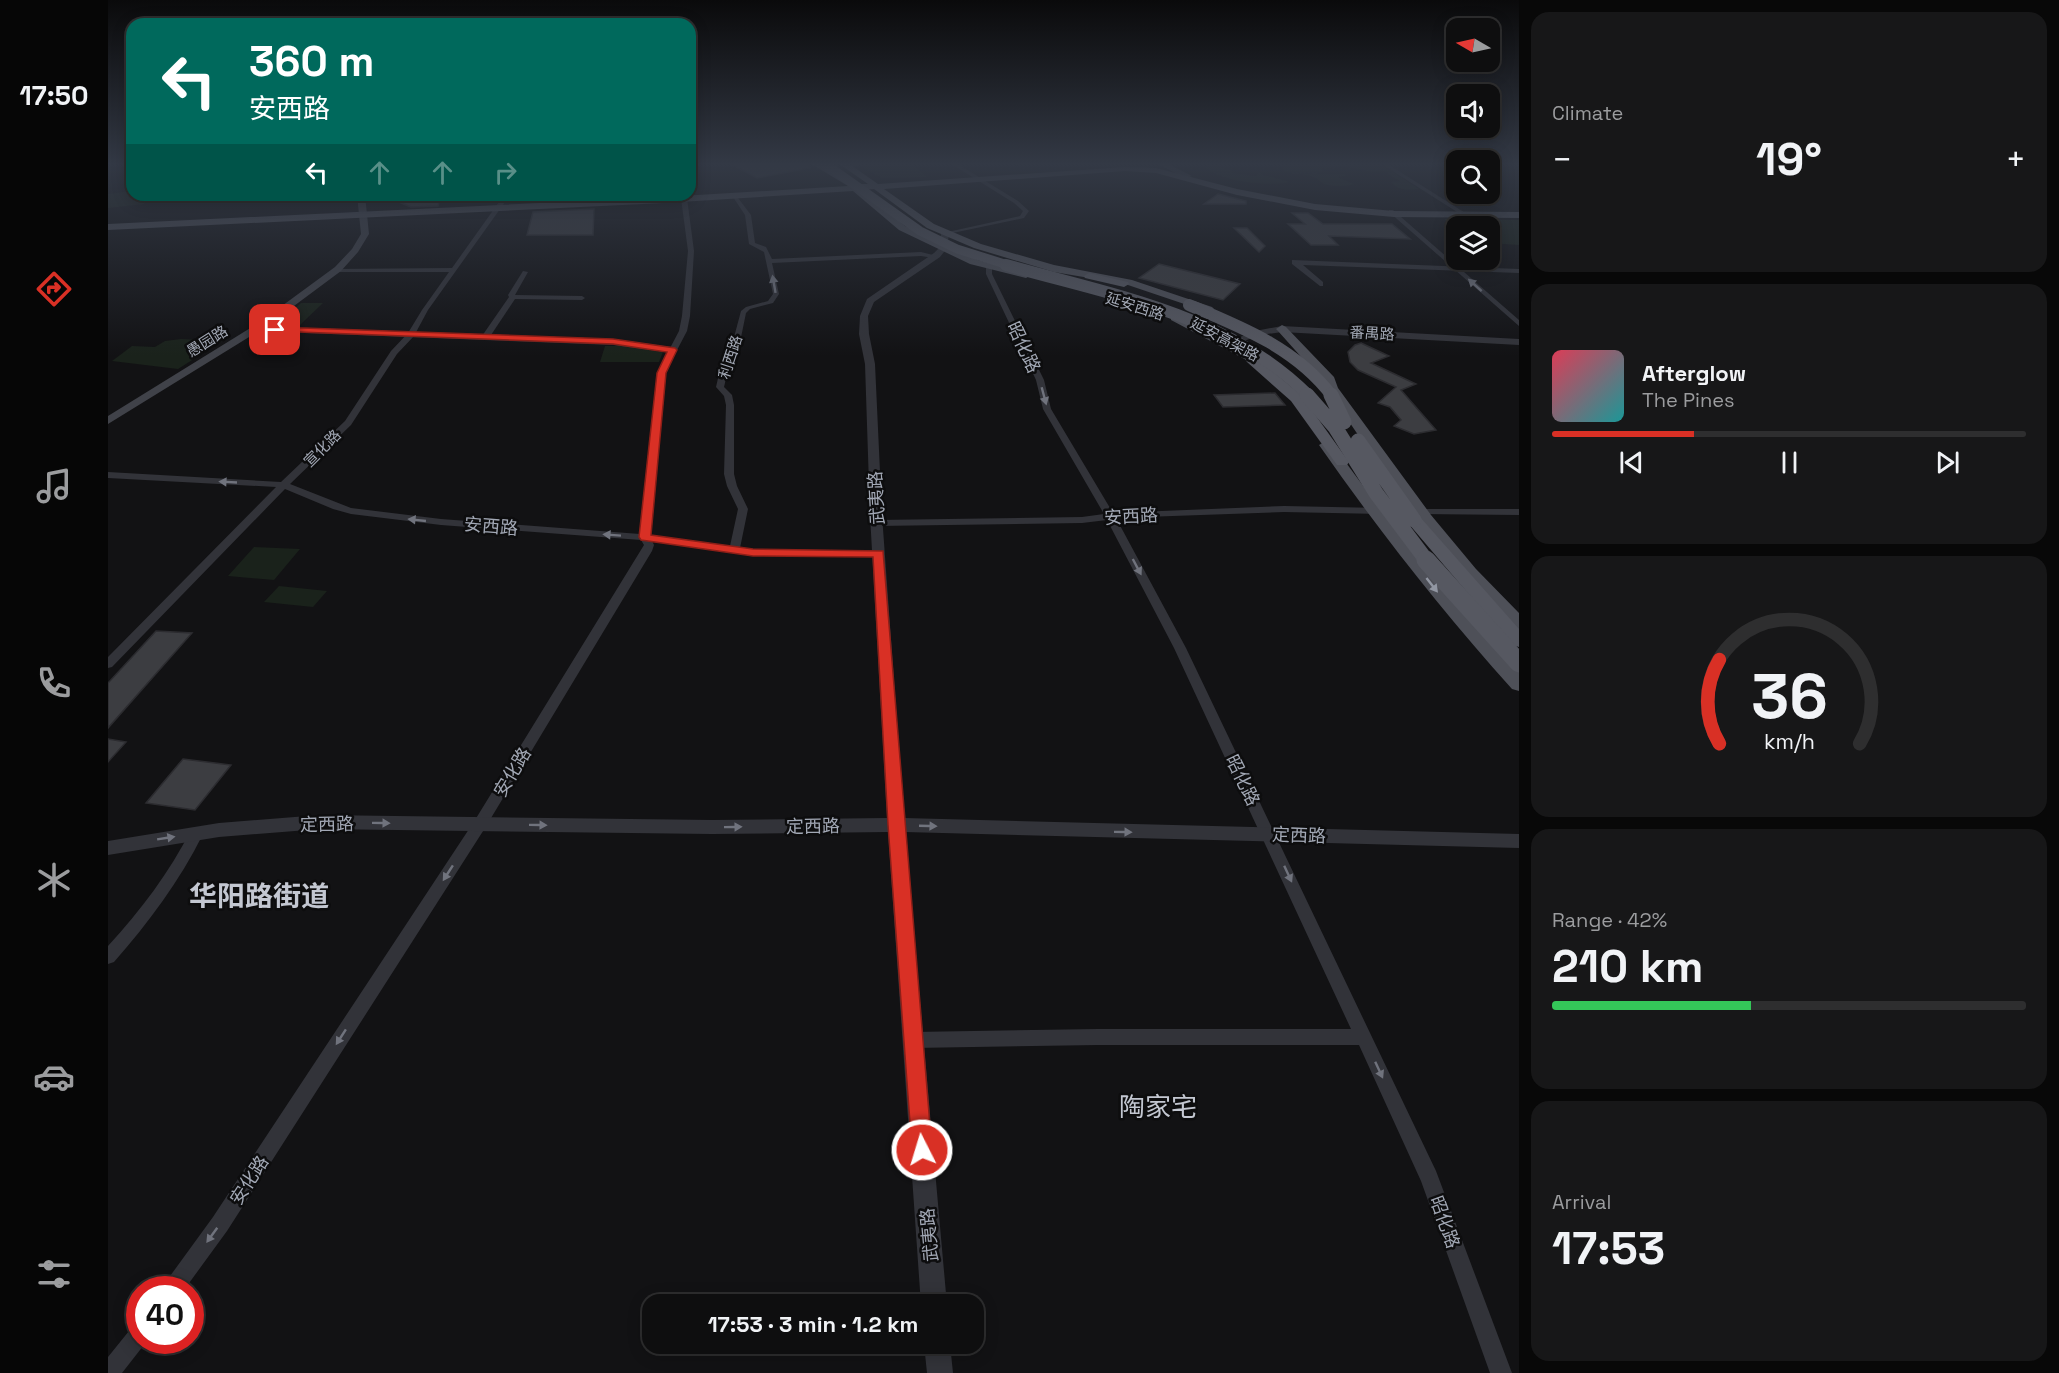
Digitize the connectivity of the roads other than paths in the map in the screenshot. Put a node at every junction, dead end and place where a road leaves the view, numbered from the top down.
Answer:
1 (367, 227) edge
2 (485, 227) edge
3 (689, 227) edge
4 (749, 227) edge
5 (901, 227) edge
6 (913, 227) edge
7 (924, 227) edge
8 (933, 227) edge
9 (976, 227) edge
10 (1410, 227) edge
11 (945, 234) junction
12 (939, 252) junction
13 (1446, 258) edge
14 (769, 261) junction
15 (989, 266) junction
16 (1446, 268) edge
17 (335, 270) junction
18 (454, 270) junction
19 (1459, 270) edge
20 (1498, 270) edge
21 (1519, 271) edge
22 (525, 272) dead end
23 (1089, 276) junction
24 (1320, 284) dead end
25 (513, 297) junction
26 (582, 298) dead end
27 (1519, 324) edge
28 (254, 329) junction
29 (1282, 329) junction
30 (411, 334) junction
31 (1255, 335) junction
32 (486, 336) junction
33 (1519, 342) edge
34 (1228, 345) junction
35 (672, 350) junction
36 (1258, 364) junction
37 (1332, 389) junction
38 (108, 421) edge
39 (1351, 422) junction
40 (108, 475) edge
41 (284, 485) junction
42 (1379, 511) junction
43 (1421, 512) junction
44 (1519, 512) edge
45 (1110, 516) junction
46 (877, 523) junction
47 (645, 537) junction
48 (734, 550) junction
49 (1419, 550) junction
50 (879, 553) junction
51 (1519, 624) edge
52 (1519, 641) edge
53 (108, 664) edge
54 (1518, 672) edge
55 (480, 824) junction
56 (896, 825) junction
57 (196, 834) junction
58 (1269, 834) junction
59 (1519, 841) edge
60 (108, 848) edge
61 (108, 957) edge
62 (1364, 1037) junction
63 (913, 1040) junction
64 (182, 1276) edge
65 (933, 1294) edge
66 (126, 1351) edge
67 (938, 1354) edge
68 (109, 1373) edge
69 (939, 1373) edge
70 (1501, 1373) edge

1 - 17 main road, 愚园路
2 - 18 street, 宣化路
3 - 35 street, 安化路
4 - 14 street, 利西路
5 - 12 main road, 延安西路
6 - 49 highway, 延安高架路, bridge
7 - 39 highway, 延安高架路, bridge
8 - 11 main road, 延安西路
9 - 11 street
10 - 13 street
11 - 12 street
11 - 23 main road, 延安西路
12 - 14 street
12 - 15 main road, 延安西路
12 - 46 street, 武夷路
48 -> 14 street, 利西路
15 - 34 main road, 延安西路
15 -> 45 street, 昭化路
16 - 24 street
17 - 18 street
17 - 28 main road, 愚园路
18 - 30 street, 宣化路
27 -> 19 street
20 - 21 street
22 - 25 street
23 - 31 main road, 延安西路
23 - 39 highway, bridge
25 - 26 street
25 - 32 street
28 - 30 street
28 - 38 main road, 愚园路
29 - 31 street, 番禺路
29 - 33 street, 番禺路
29 - 37 main road
30 - 32 street
30 - 41 street, 宣化路
31 - 34 street, 番禺路
31 - 37 main road, 延安西路
31 - 39 main road, 延安西路
32 - 35 street
34 - 36 main road, 延安西路
35 - 47 street, 安化路
36 - 42 main road, 延安西路
36 - 49 highway, bridge
37 - 39 main road, 延安西路
39 - 43 main road, 延安西路
39 - 52 highway, 延安高架路, bridge
41 -> 40 street, 安西路
47 -> 41 street, 安西路
41 - 53 street, 宣化路
42 - 45 street, 安西路
42 - 54 main road
42 -> 54 main road
43 - 44 street
43 - 51 main road, 延安西路
45 - 46 street, 安西路
45 -> 58 street, 昭化路
46 - 50 street, 武夷路
47 - 48 street, 安西路
47 - 55 street, 安化路
48 - 50 street, 安西路
49 - 54 highway, 延安高架路, bridge
50 - 56 street, 武夷路
55 -> 56 street, 定西路
57 -> 55 street, 定西路
55 -> 64 street, 安化路
56 -> 58 street, 定西路
56 - 63 street, 武夷路
60 -> 57 street, 定西路
57 - 61 street
58 - 59 street, 定西路
58 -> 62 street, 昭化路
62 - 63 street
62 -> 70 street, 昭化路
63 - 65 street, 武夷路
66 - 68 street
67 - 69 street

